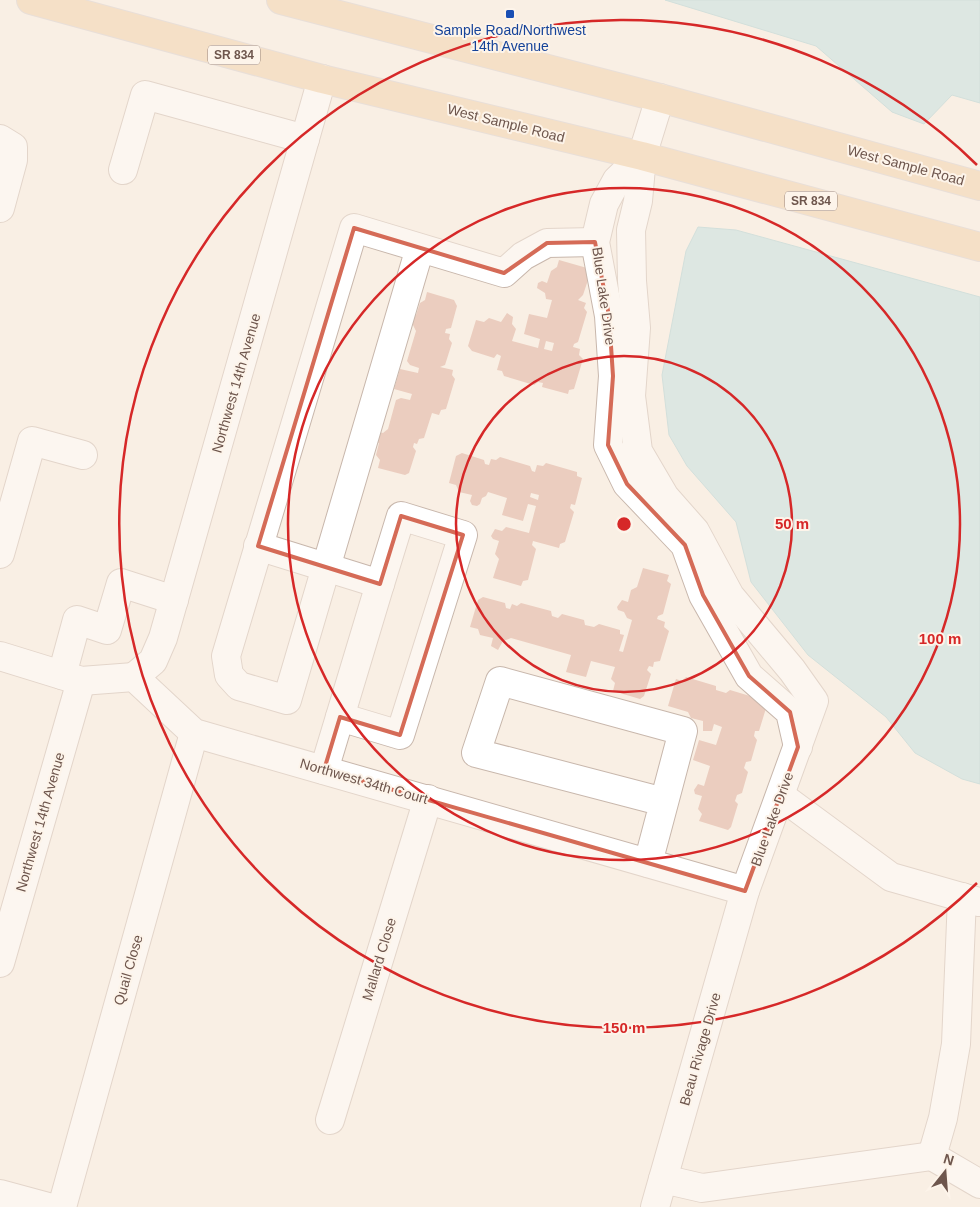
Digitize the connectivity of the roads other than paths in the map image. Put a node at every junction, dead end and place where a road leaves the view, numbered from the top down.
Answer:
1 (31, 0) edge
2 (280, 0) edge
3 (322, 79) junction
4 (660, 98) junction
5 (0, 139) edge
6 (305, 139) junction
7 (642, 156) junction
8 (123, 170) dead end
9 (980, 186) edge
10 (0, 208) edge
11 (595, 242) junction
12 (980, 247) edge
13 (420, 248) junction
14 (83, 455) dead end
15 (258, 546) junction
16 (0, 554) edge
17 (326, 567) junction
18 (380, 584) junction
19 (174, 600) junction
20 (0, 656) edge
21 (134, 677) junction
22 (72, 678) junction
23 (340, 717) junction
24 (194, 733) junction
25 (798, 747) junction
26 (324, 770) junction
27 (781, 796) junction
28 (428, 799) junction
29 (664, 802) junction
30 (648, 863) junction
31 (745, 892) junction
32 (971, 900) edge
33 (0, 963) edge
34 (330, 1120) dead end
35 (932, 1156) junction
36 (663, 1178) junction
37 (980, 1184) edge
38 (0, 1194) edge
39 (48, 1207) edge
40 (62, 1207) edge
41 (655, 1207) edge

1 - 3 main road, West Sample Road / SR 834
2 - 4 main road, West Sample Road
3 - 6 street, Northwest 14th Avenue
3 - 7 main road, West Sample Road / SR 834
4 - 7 street, Blue Lake Drive
4 - 9 main road, West Sample Road
5 - 10 street
6 - 8 street
6 - 19 street, Northwest 14th Avenue
7 - 11 street, Blue Lake Drive
7 - 12 main road, West Sample Road / SR 834
7 - 25 street, Blue Lake Drive
11 - 13 street
11 - 25 street, Blue Lake Drive
13 - 15 street
13 - 17 street
14 - 16 street
15 - 17 street
15 - 17 street
17 - 18 street
18 - 23 street
18 - 23 street
19 - 21 street, Northwest 14th Avenue
19 - 22 street, Northwest 14th Avenue
20 - 22 street
21 - 22 street
21 - 24 street, Northwest 34th Court
22 - 33 street, Northwest 14th Avenue
23 - 26 street
24 - 26 street, Northwest 34th Court
24 - 40 street, Quail Close
25 - 27 street, Blue Lake Drive
26 - 28 street, Northwest 34th Court
27 - 31 street, Blue Lake Drive
27 - 32 street
28 - 30 street, Northwest 34th Court
28 - 34 street, Mallard Close
29 - 29 street
29 - 30 street
30 - 31 street, Northwest 34th Court
31 - 36 street, Beau Rivage Drive
32 - 35 street
35 - 36 street
35 - 37 street
36 - 41 street, Beau Rivage Drive
38 - 39 street

